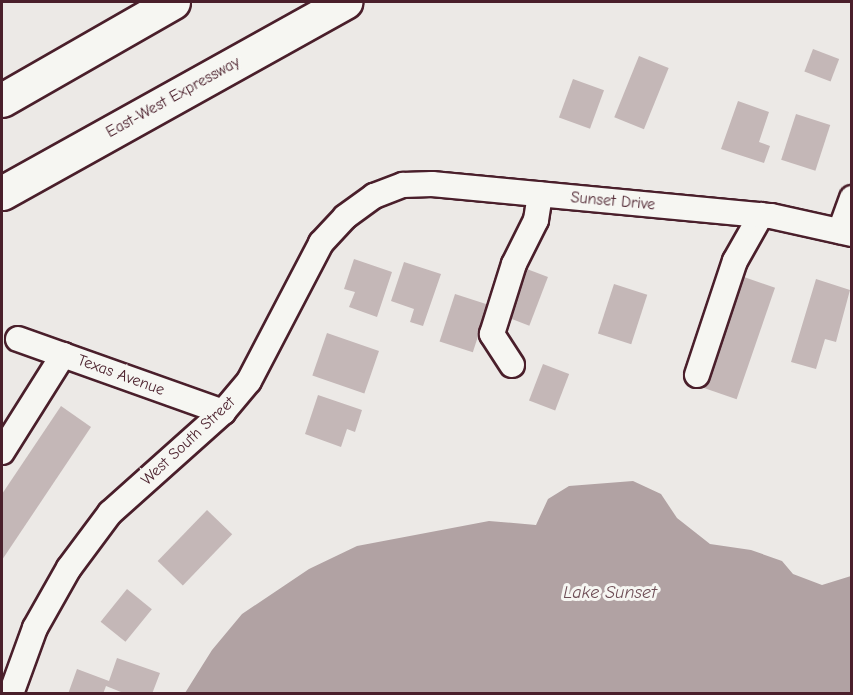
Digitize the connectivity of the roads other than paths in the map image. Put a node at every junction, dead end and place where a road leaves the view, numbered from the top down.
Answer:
1 (173, 2) edge
2 (345, 2) edge
3 (2, 100) edge
4 (2, 193) edge
5 (540, 194) junction
6 (374, 196) joint
7 (852, 198) edge
8 (761, 215) junction
9 (846, 233) edge
10 (18, 339) dead end
11 (63, 354) junction
12 (512, 365) dead end
13 (697, 375) dead end
14 (223, 412) junction
15 (2, 452) edge
16 (11, 693) edge

1 - 3 highway
2 - 4 highway, East-West Expressway
5 - 6 street, Sunset Drive
5 - 8 street, Sunset Drive
5 - 12 street
6 - 14 street, West South Street
7 - 9 street
8 - 9 street, Sunset Drive
8 - 13 street
10 - 11 street, Texas Avenue
11 - 14 street, Texas Avenue
11 - 15 street
14 - 16 street, West South Street

